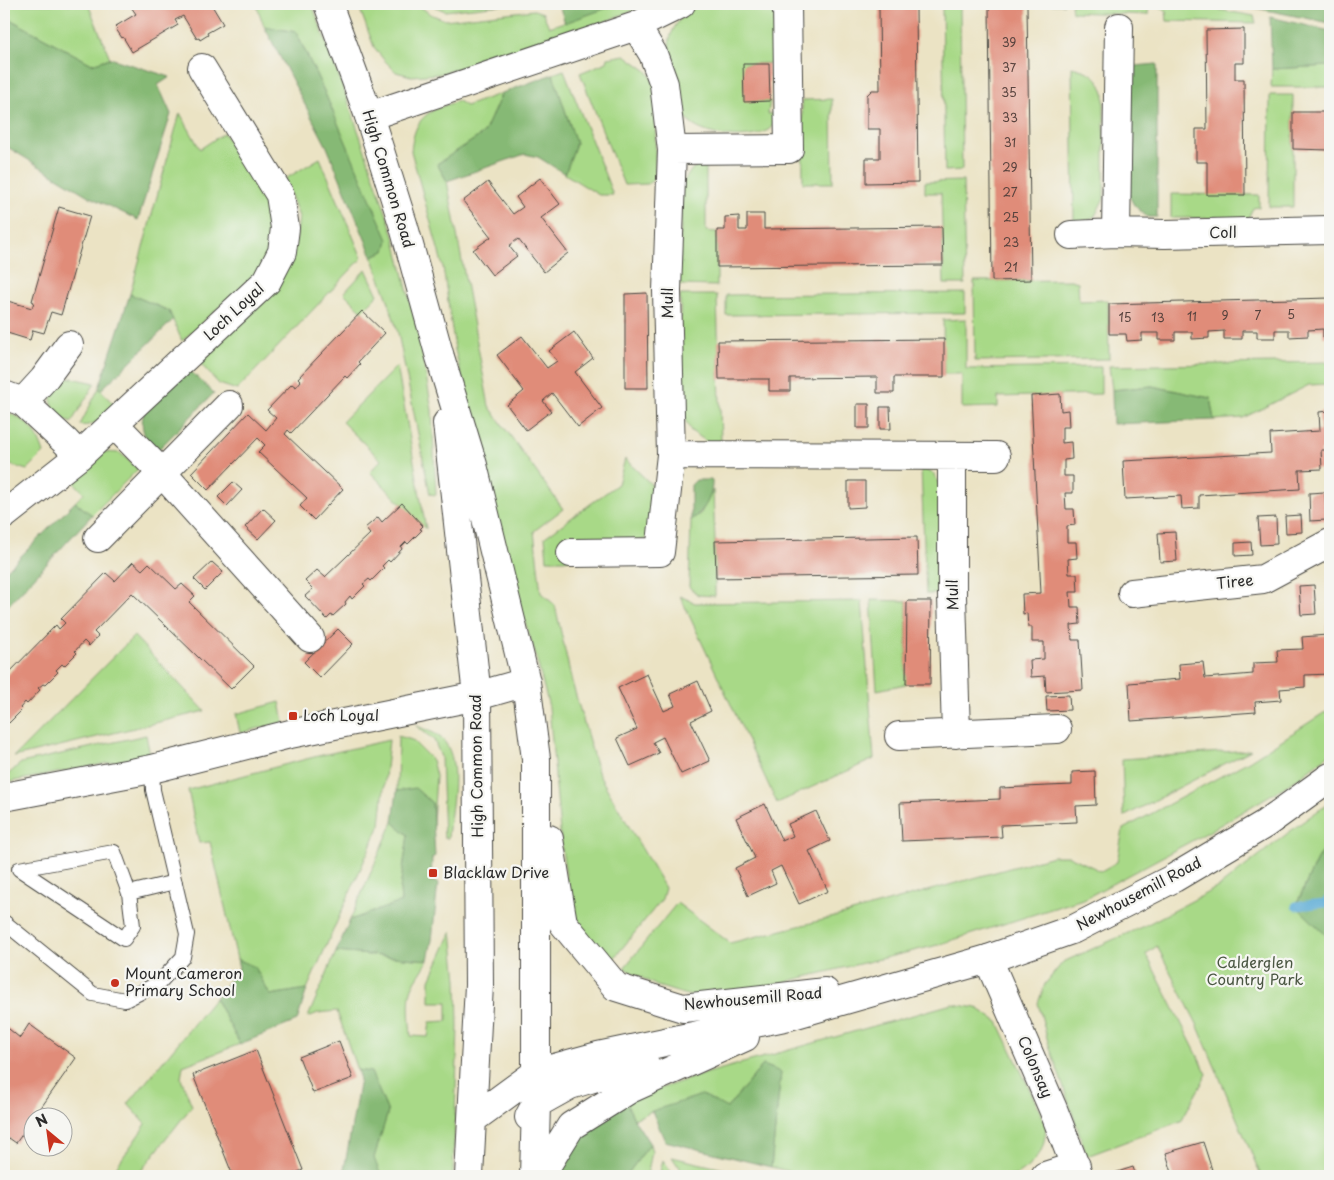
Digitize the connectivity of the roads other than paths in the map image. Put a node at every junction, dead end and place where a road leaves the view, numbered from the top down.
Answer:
1 (328, 4) edge
2 (681, 4) edge
3 (787, 4) edge
4 (636, 26) junction
5 (1119, 27) dead end
6 (202, 68) dead end
7 (368, 116) junction
8 (672, 150) junction
9 (1330, 230) edge
10 (1116, 233) junction
11 (1071, 235) dead end
12 (69, 345) dead end
13 (440, 357) junction
14 (14, 398) edge
15 (229, 405) dead end
16 (114, 424) junction
17 (671, 455) junction
18 (78, 456) junction
19 (996, 456) dead end
20 (952, 457) junction
21 (162, 473) junction
22 (4, 515) edge
23 (98, 538) dead end
24 (1330, 543) edge
25 (571, 553) dead end
26 (1132, 593) dead end
27 (310, 638) dead end
28 (526, 682) junction
29 (477, 696) junction
30 (1056, 729) dead end
31 (956, 734) junction
32 (899, 736) dead end
33 (536, 758) junction
34 (152, 769) junction
35 (1330, 777) edge
36 (4, 797) edge
37 (175, 882) junction
38 (129, 893) junction
39 (4, 922) edge
40 (988, 959) junction
41 (902, 984) junction
42 (789, 1016) junction
43 (713, 1051) junction
44 (536, 1073) junction
45 (536, 1104) junction
46 (473, 1119) junction
47 (1078, 1171) edge
48 (469, 1176) edge
49 (515, 1176) edge
50 (534, 1176) edge
51 (540, 1176) edge
52 (1045, 1176) edge

1 - 7 street, High Common Road
2 - 4 street
3 - 8 street
4 - 7 street
4 - 8 street, Mull
5 - 10 street
6 - 16 street, Loch Loyal
7 - 13 street, High Common Road
8 - 17 street, Mull
9 - 10 street, Coll
10 - 11 street, Coll
12 - 14 street
13 - 28 street, High Common Road
13 - 29 street, High Common Road
14 - 18 street
15 - 21 street
16 - 18 street, Loch Loyal
16 - 21 street
17 - 20 street
17 - 25 street, Mull
18 - 22 street, Loch Loyal
19 - 20 street
20 - 31 street, Mull
21 - 23 street
21 - 27 street
24 - 26 street, Tiree
28 - 29 street
28 - 33 street, High Common Road
29 - 34 street
29 - 46 street, High Common Road
30 - 31 street
31 - 32 street
33 - 41 street, Newhousemill Road
33 - 44 street, High Common Road
34 - 36 street
34 - 37 lane
35 - 40 street, Newhousemill Road
37 - 38 lane
37 - 39 lane
38 - 38 lane
40 - 41 street, Newhousemill Road
40 - 47 street, Colonsay
41 - 42 street, Newhousemill Road
42 - 43 street, Newhousemill Road
42 - 44 street, Newhousemill Road
43 - 45 street, Newhousemill Road
43 - 51 street, Newhousemill Road
44 - 45 street, High Common Road
44 - 46 street, Newhousemill Road
45 - 49 street, High Common Road
45 - 50 street, High Common Road
46 - 48 street, High Common Road
47 - 52 street

